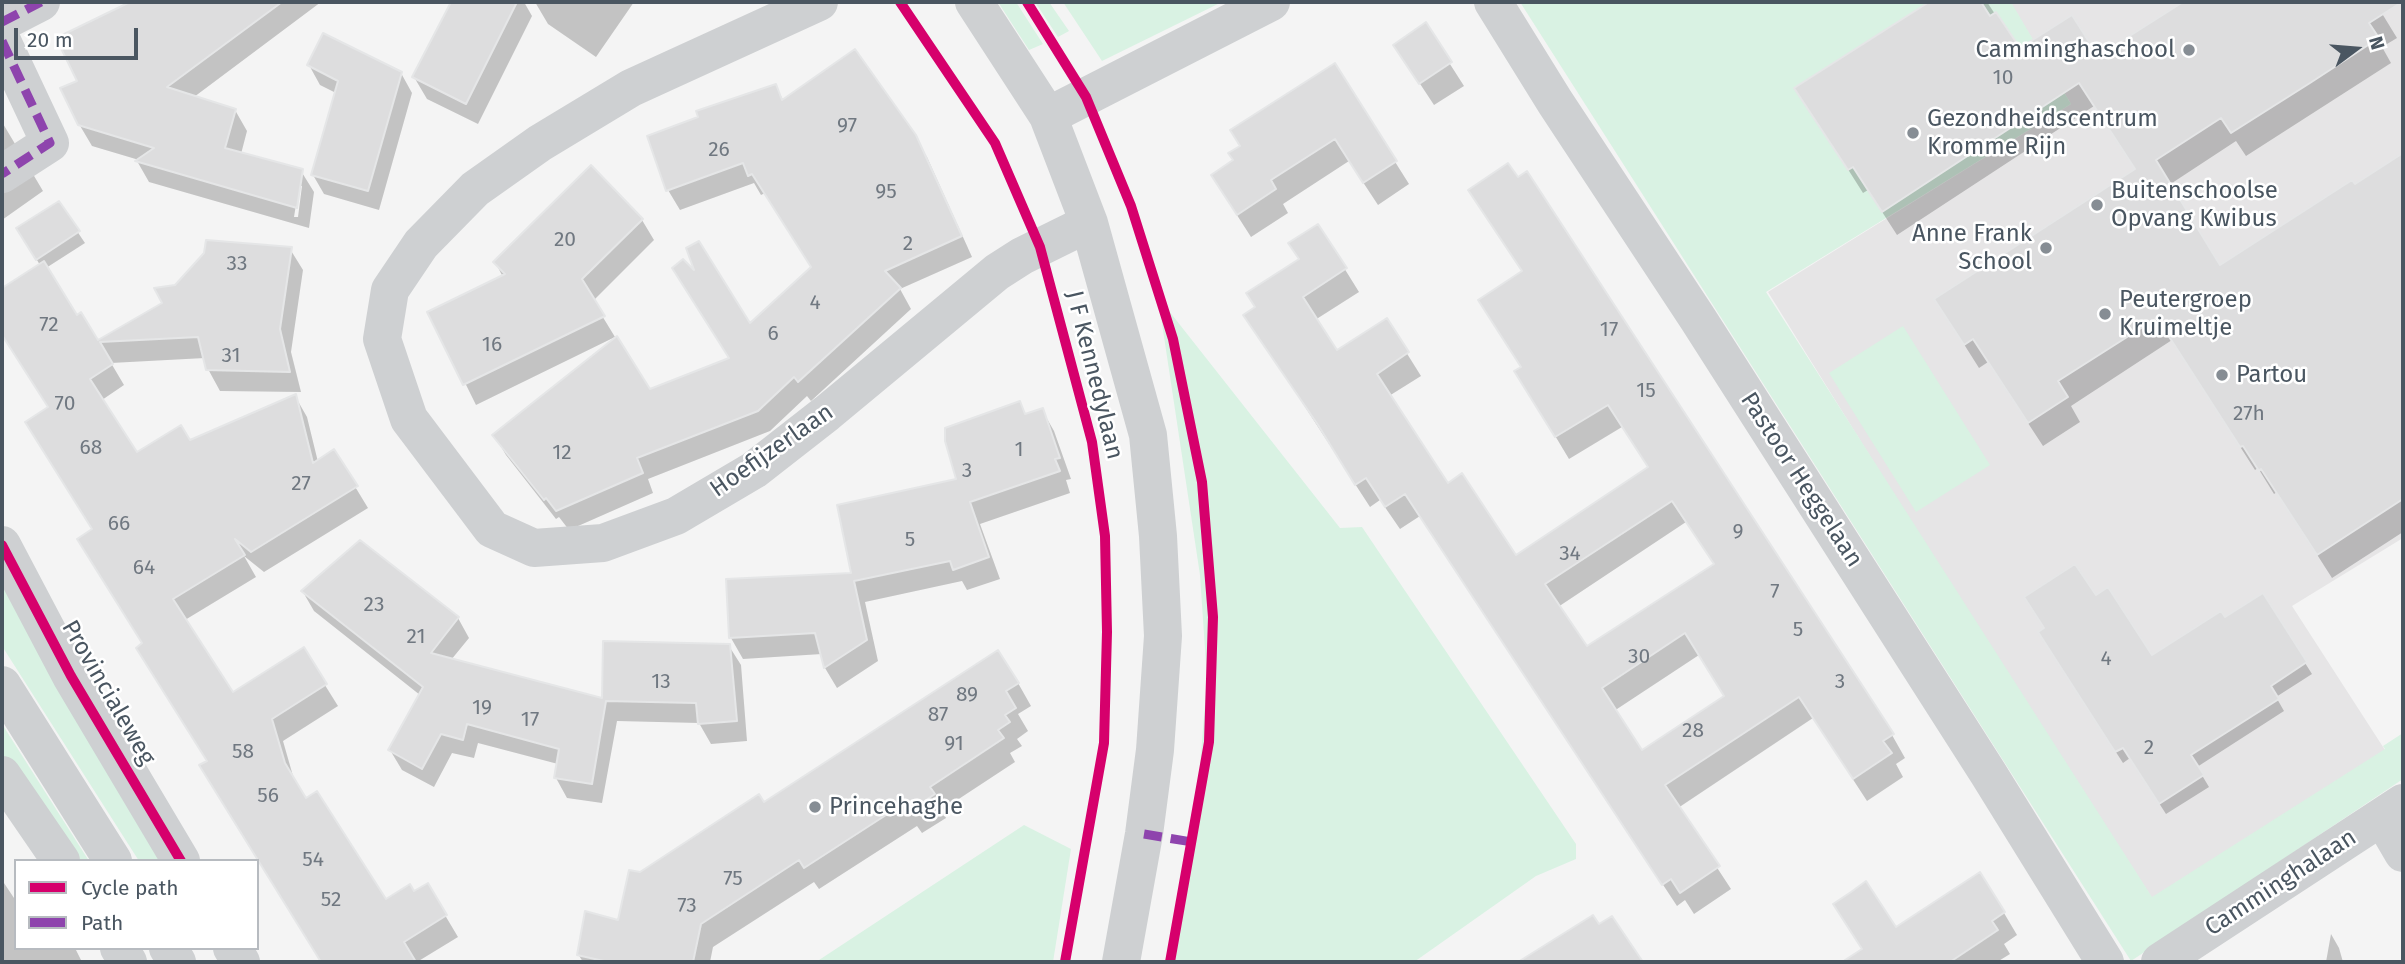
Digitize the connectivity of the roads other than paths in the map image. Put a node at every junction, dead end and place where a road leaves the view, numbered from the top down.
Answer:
1 (41, 2) edge
2 (819, 2) edge
3 (974, 2) edge
4 (1271, 2) edge
5 (1493, 2) edge
6 (2, 22) edge
7 (2, 41) edge
8 (1048, 116) junction
9 (2, 174) edge
10 (1089, 223) junction
11 (2, 545) edge
12 (2, 685) edge
13 (2, 775) edge
14 (2393, 810) edge
15 (2403, 853) edge
16 (60, 859) edge
17 (112, 859) edge
18 (180, 859) edge
19 (1121, 962) edge
20 (2105, 962) edge
21 (2160, 962) edge

1 - 6 street
2 - 10 street, Hoefijzerlaan
3 - 8 street, J F Kennedylaan
4 - 8 street
5 - 20 street, Pastoor Heggelaan
7 - 9 street
8 - 10 street, J F Kennedylaan
10 - 19 street, J F Kennedylaan
11 - 18 street, Provincialeweg
12 - 17 street
13 - 16 street
14 - 15 street
14 - 21 street, Camminghalaan

